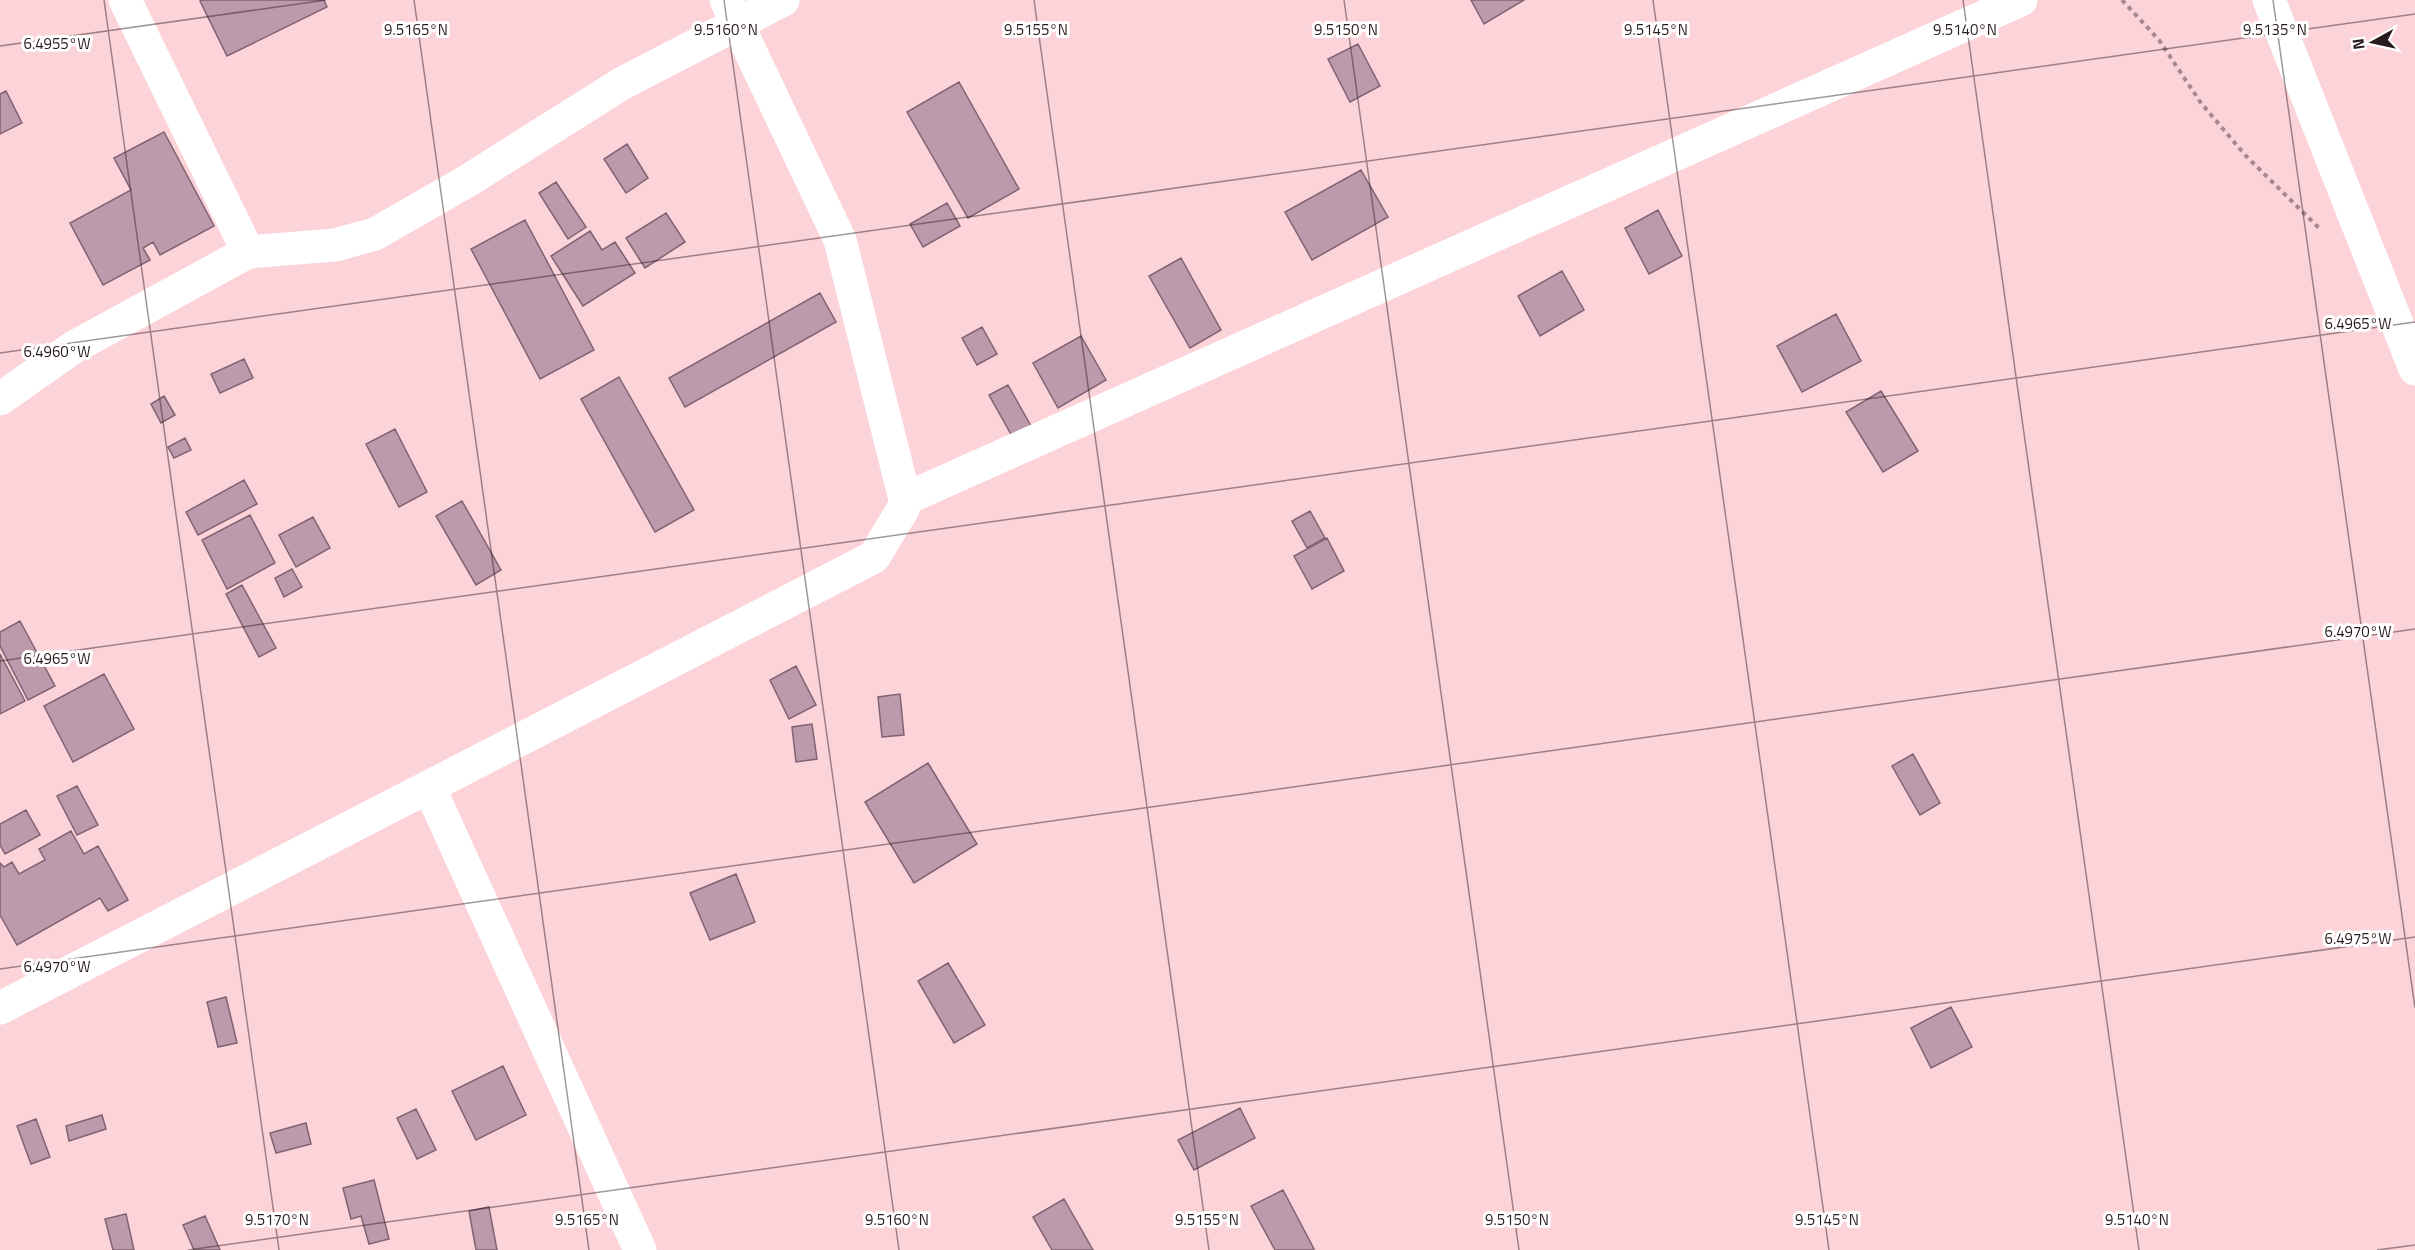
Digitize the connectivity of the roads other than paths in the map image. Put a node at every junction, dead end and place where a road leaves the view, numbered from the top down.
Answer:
1 (125, 0) edge
2 (783, 0) edge
3 (2021, 0) edge
4 (2269, 0) edge
5 (732, 11) edge
6 (248, 252) junction
7 (2415, 369) edge
8 (0, 399) edge
9 (905, 500) junction
10 (429, 787) junction
11 (0, 1008) edge
12 (640, 1250) edge

1 - 6 street
2 - 5 street
3 - 9 street
4 - 7 street
5 - 6 street
5 - 9 street
6 - 8 street
9 - 10 street
10 - 11 street
10 - 12 street

